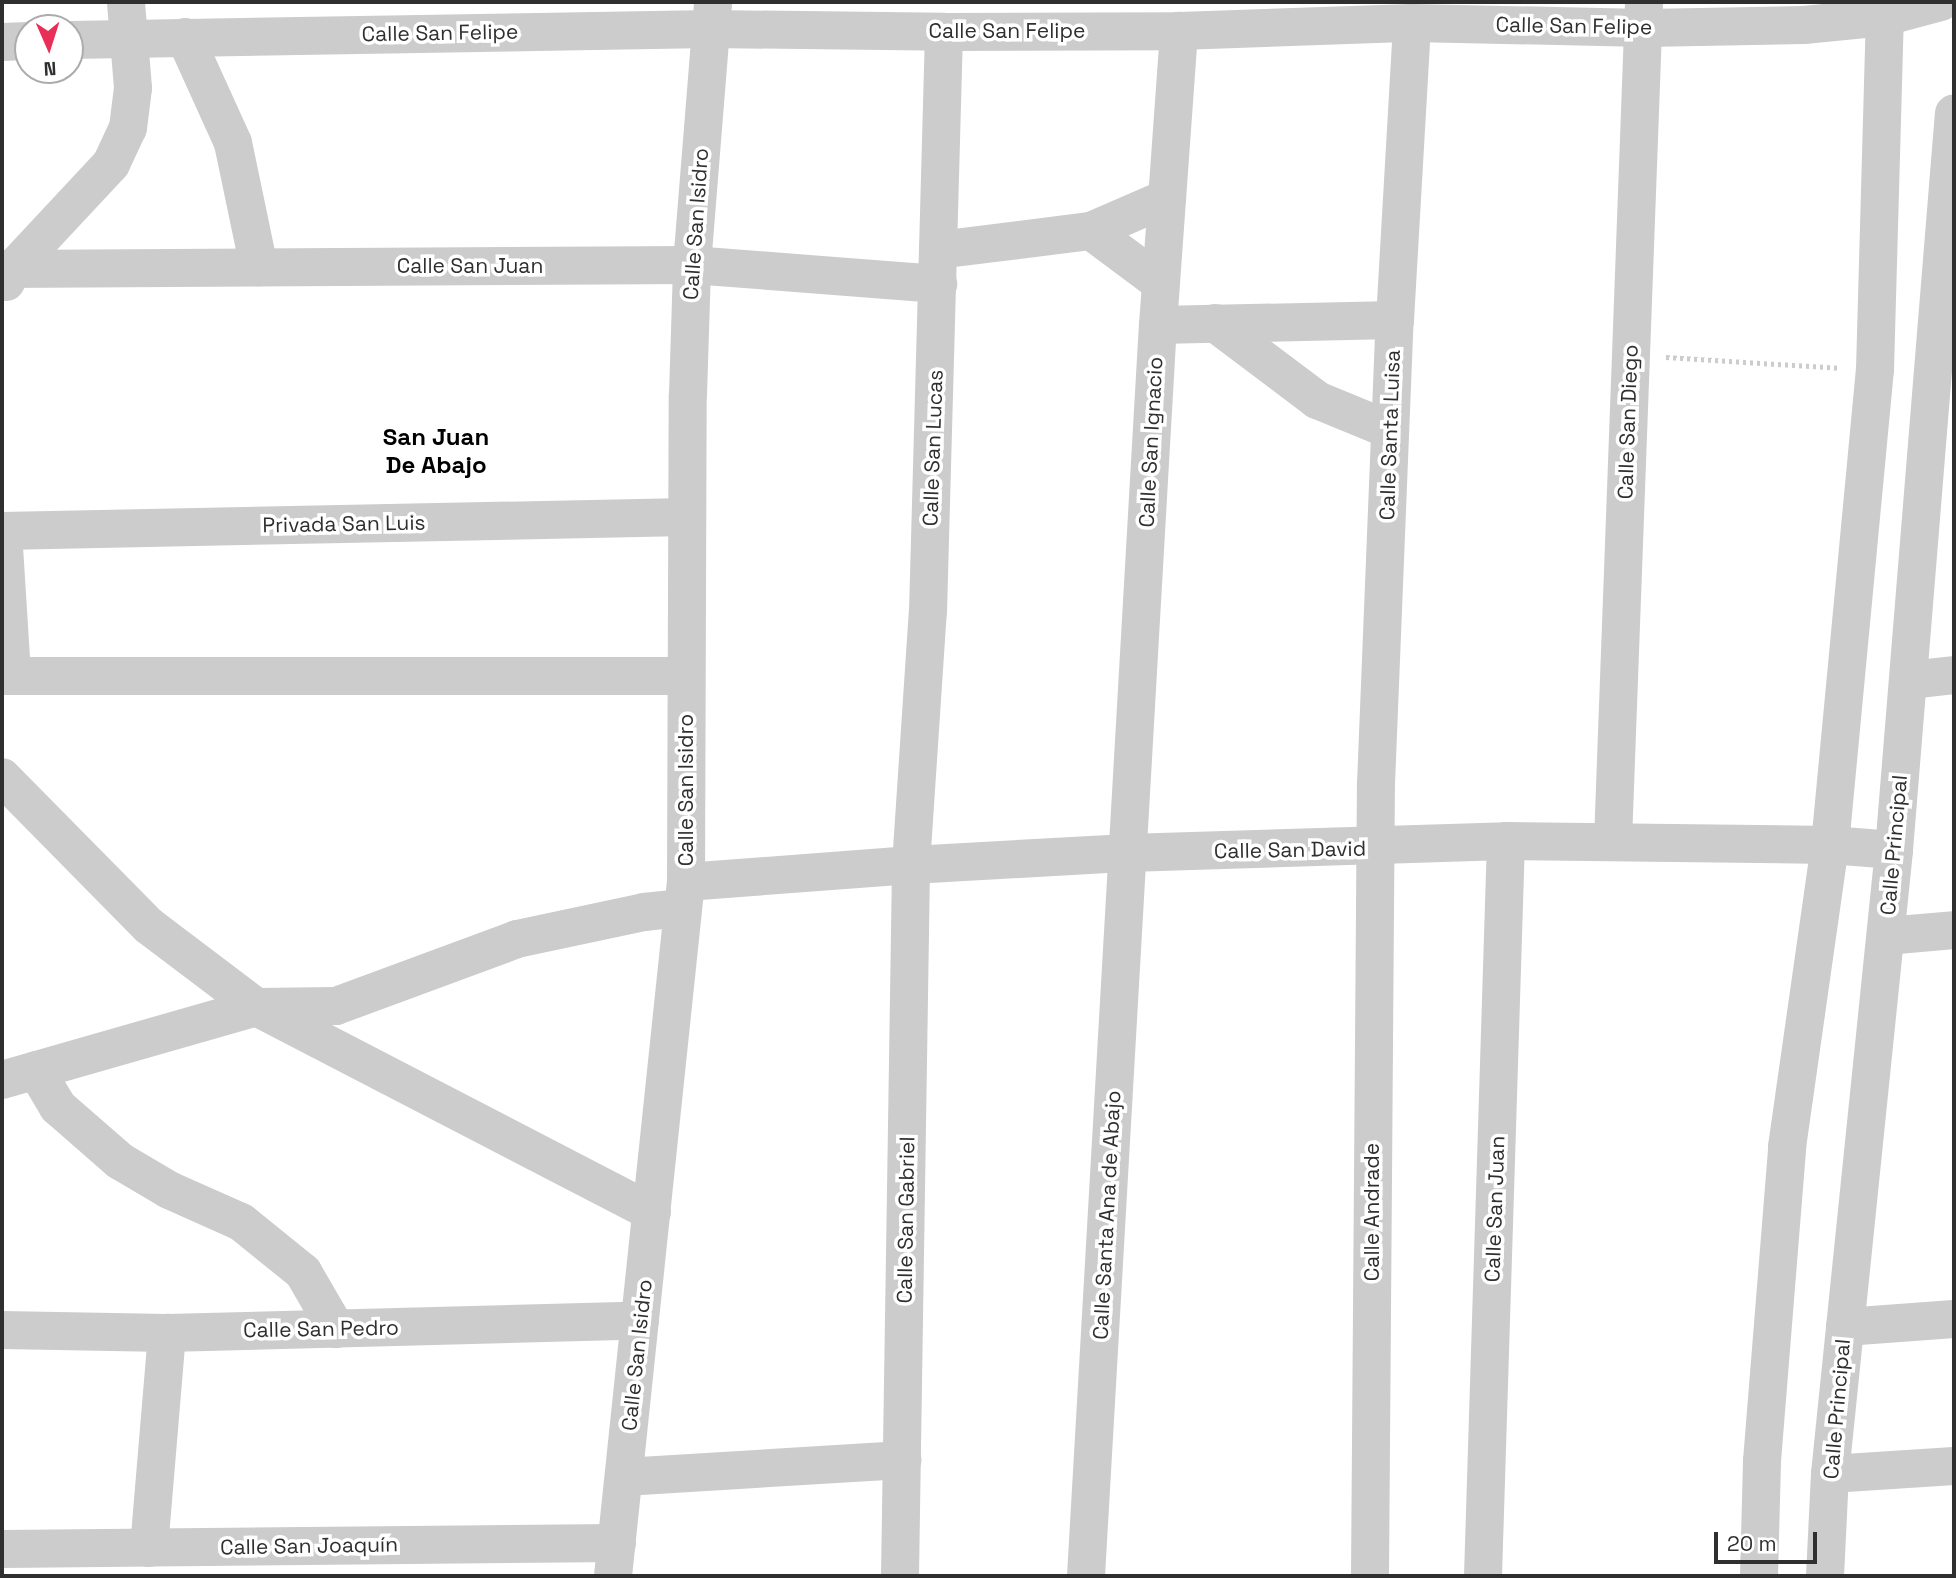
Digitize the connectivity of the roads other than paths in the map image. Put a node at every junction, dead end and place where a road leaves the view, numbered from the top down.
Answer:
1 (1941, 2) edge
2 (712, 15) edge
3 (1645, 15) edge
4 (466, 17) edge
5 (1885, 17) junction
6 (127, 20) edge
7 (1412, 23) junction
8 (1180, 31) junction
9 (944, 32) junction
10 (84, 35) edge
11 (185, 37) junction
12 (1954, 113) edge
13 (1167, 198) junction
14 (1091, 231) junction
15 (1949, 245) edge
16 (692, 265) junction
17 (259, 267) junction
18 (938, 267) junction
19 (5, 276) edge
20 (1161, 283) junction
21 (1395, 320) junction
22 (1215, 323) junction
23 (1158, 325) junction
24 (1390, 430) junction
25 (687, 517) junction
26 (2, 531) edge
27 (1954, 675) edge
28 (7, 676) edge
29 (687, 676) junction
30 (1909, 680) junction
31 (2, 777) edge
32 (1507, 841) junction
33 (1613, 841) junction
34 (1830, 845) junction
35 (1374, 848) junction
36 (1895, 850) junction
37 (1128, 853) junction
38 (911, 865) junction
39 (684, 895) junction
40 (1954, 930) edge
41 (1886, 936) junction
42 (257, 1007) junction
43 (19, 1075) edge
44 (652, 1212) junction
45 (1954, 1320) edge
46 (640, 1321) junction
47 (1845, 1328) junction
48 (336, 1329) junction
49 (2, 1330) edge
50 (167, 1333) junction
51 (902, 1460) junction
52 (1954, 1466) edge
53 (1830, 1474) junction
54 (624, 1477) junction
55 (149, 1548) junction
56 (2, 1549) edge
57 (615, 1559) edge
58 (900, 1576) edge
59 (1086, 1576) edge
60 (1370, 1576) edge
61 (1483, 1576) edge
62 (1759, 1576) edge
63 (1825, 1576) edge

1 - 5 street, Calle San Felipe
2 - 4 street, Calle San Felipe
2 - 9 street, Calle San Felipe
2 - 16 street, Calle San Isidro
3 - 5 street, Calle San Felipe
3 - 7 street, Calle San Felipe
3 - 33 street, Calle San Diego
4 - 11 street, Calle San Felipe
5 - 34 street
6 - 10 street, Calle San Felipe
6 - 11 street, Calle San Felipe
6 - 19 street
7 - 8 street, Calle San Felipe
7 - 21 street, Calle Santa Luisa
8 - 9 street, Calle San Felipe
8 - 13 street, Calle San Ignacio
9 - 18 street, Calle San Lucas
11 - 17 street
12 - 15 street, Calle Principal
13 - 14 street, Calle San Juan
13 - 20 street, Calle San Ignacio
14 - 18 street, Calle San Juan
14 - 20 street
15 - 30 street, Calle Principal
16 - 17 street, Calle San Juan
16 - 18 street, Calle San Juan
16 - 25 street, Calle San Isidro
17 - 19 street, Calle San Juan
18 - 38 street, Calle San Lucas
20 - 23 street, Calle San Ignacio
21 - 22 street
21 - 24 street, Calle Santa Luisa
22 - 23 street
22 - 24 street
23 - 37 street, Calle San Ignacio
24 - 35 street, Calle Santa Luisa
25 - 26 street, Privada San Luis
25 - 29 street, Calle San Isidro
26 - 28 street
27 - 30 street
28 - 29 street
29 - 39 street, Calle San Isidro
30 - 36 street, Calle Principal
31 - 42 street
32 - 33 street, Calle San David
32 - 35 street, Calle San David
32 - 61 street, Calle San Juan
33 - 34 street, Calle San David
34 - 36 street, Calle San David
34 - 62 street
35 - 37 street, Calle San David
35 - 60 street, Calle Andrade
36 - 41 street, Calle Principal
37 - 38 street, Calle San David
37 - 59 street, Calle Santa Ana de Abajo
38 - 39 street, Calle San David
38 - 51 street, Calle San Gabriel
39 - 42 street, Calle San David
39 - 44 street, Calle San Isidro
40 - 41 street
41 - 47 street, Calle Principal
42 - 43 street, Calle San David
42 - 44 street
43 - 48 street
44 - 46 street, Calle San Isidro
45 - 47 street
46 - 48 street, Calle San Pedro
46 - 54 street, Calle San Isidro
47 - 53 street, Calle Principal
48 - 50 street, Calle San Pedro
49 - 50 street, Calle San Pedro
50 - 55 street
51 - 54 street
51 - 58 street, Calle San Gabriel
52 - 53 street
53 - 63 street, Calle Principal
54 - 57 street, Calle San Isidro
55 - 56 street, Calle San Joaquín
55 - 57 street, Calle San Joaquín

